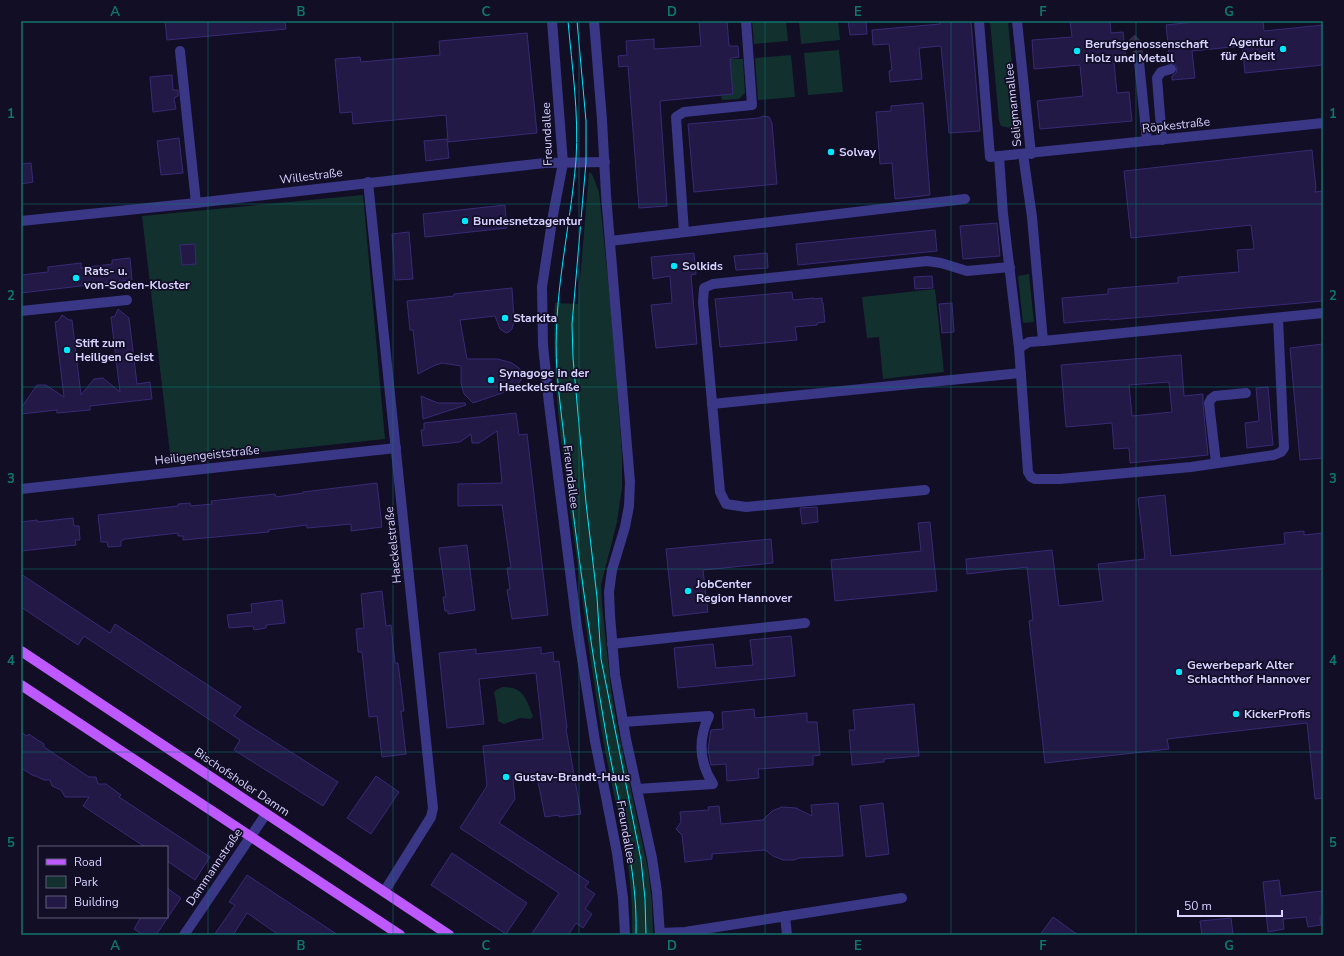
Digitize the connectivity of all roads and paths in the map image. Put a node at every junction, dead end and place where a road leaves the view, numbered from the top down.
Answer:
1 (552, 21) edge
2 (594, 21) edge
3 (746, 21) edge
4 (979, 21) edge
5 (1017, 21) edge
6 (180, 51) dead end
7 (1139, 62) tunnel mouth
8 (1171, 69) dead end
9 (1323, 123) edge
10 (1162, 140) junction
11 (1147, 142) junction
12 (1027, 154) junction
13 (999, 156) junction
14 (563, 162) junction
15 (605, 162) junction
16 (368, 182) junction
17 (965, 199) dead end
18 (196, 203) junction
19 (21, 221) edge
20 (684, 232) junction
21 (610, 241) junction
22 (1010, 267) junction
23 (127, 300) dead end
24 (21, 311) edge
25 (1323, 314) edge
26 (1278, 318) junction
27 (1043, 341) junction
28 (1019, 348) junction
29 (1021, 373) junction
30 (1246, 393) dead end
31 (712, 404) junction
32 (396, 448) junction
33 (1216, 463) junction
34 (21, 489) edge
35 (925, 490) dead end
36 (805, 623) dead end
37 (612, 644) junction
38 (21, 651) edge
39 (21, 685) edge
40 (623, 722) junction
41 (637, 789) junction
42 (266, 814) junction
43 (250, 837) junction
44 (384, 892) junction
45 (902, 898) dead end
46 (785, 916) junction
47 (660, 934) edge
48 (184, 935) edge
49 (400, 935) edge
50 (449, 935) edge
51 (625, 935) edge
52 (787, 935) edge

1 - 14 street, Freundallee
2 - 15 street, Freundallee
3 - 20 street
4 - 13 street, Seligmannallee
5 - 12 street, Seligmannallee
6 - 18 street
7 - 11 street
8 - 10 street
9 - 10 street, Röpkestraße
10 - 11 street, Röpkestraße
11 - 12 street, Röpkestraße
12 - 13 street, Seligmannallee
12 - 27 street
13 - 22 street
14 - 15 street, Willestraße
14 - 16 street, Willestraße
14 - 51 street, Freundallee
15 - 21 street, Freundallee
16 - 18 street, Willestraße
16 - 32 street, Haeckelstraße
17 - 20 street
18 - 19 street, Willestraße
20 - 21 street
21 - 37 street, Freundallee
22 - 28 street
22 - 31 street
23 - 24 street
25 - 26 street
26 - 27 street
26 - 33 street
27 - 28 street
28 - 29 street
29 - 31 street
29 - 33 street
30 - 33 street
31 - 35 street
32 - 34 street, Heiligengeiststraße
32 - 44 street, Haeckelstraße
36 - 37 street
37 - 40 street, Freundallee
38 - 42 main road, Bischofsholer Damm
39 - 43 main road
40 - 41 street, Freundallee
40 - 41 street
41 - 47 street, Freundallee
42 - 43 street, Dammannstraße
42 - 44 main road, Bischofsholer Damm
43 - 48 street, Dammannstraße
43 - 49 main road
44 - 50 main road, Bischofsholer Damm
45 - 46 street, Freundallee
46 - 47 street, Freundallee
46 - 52 street

